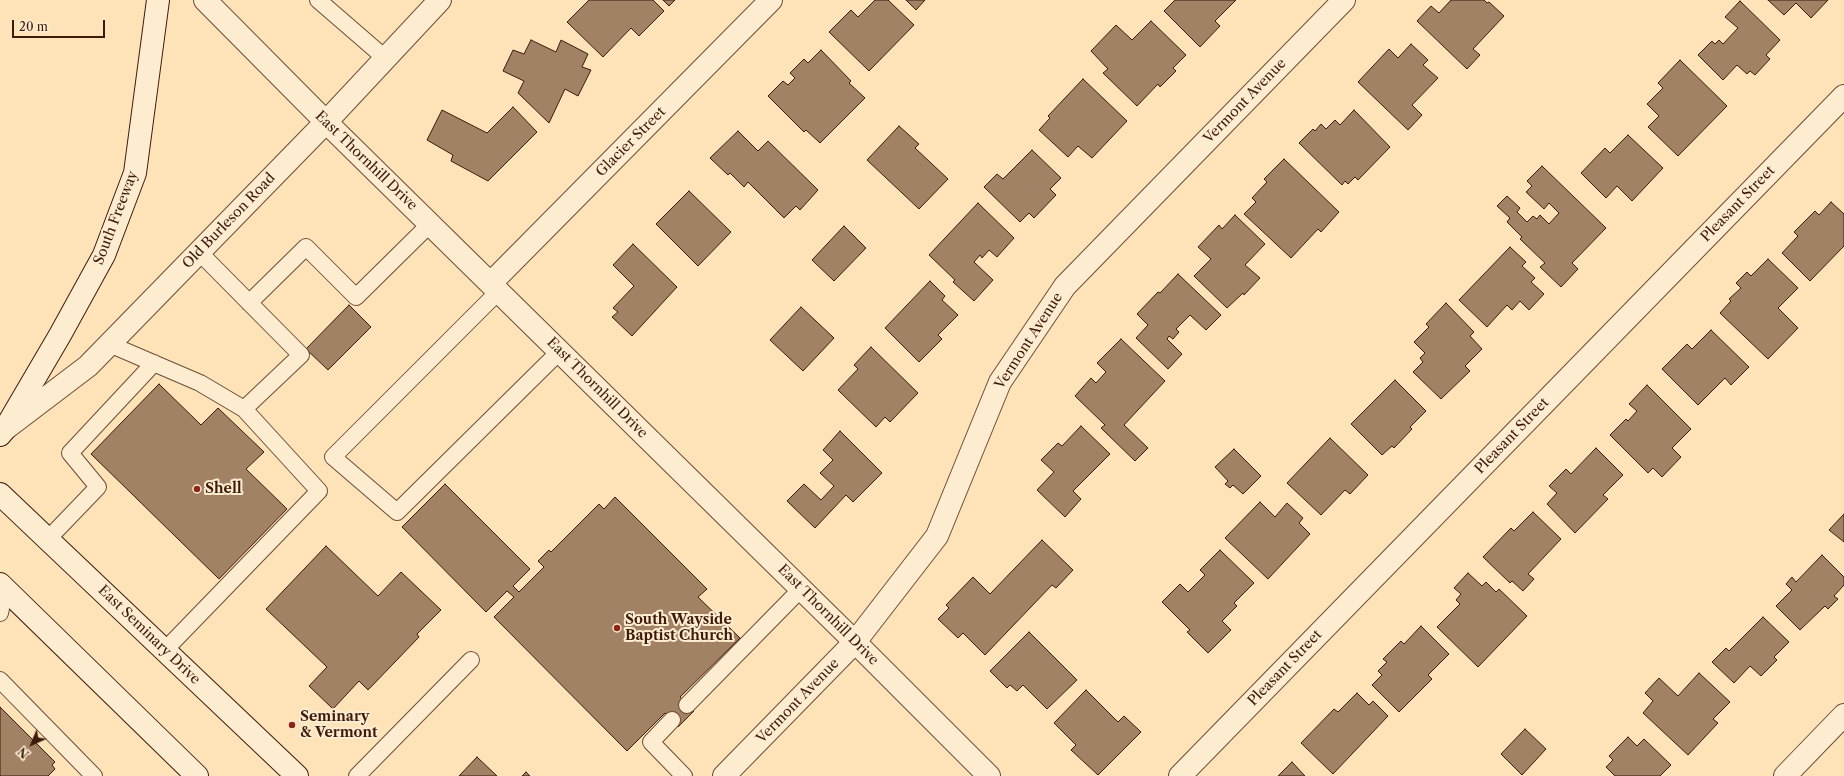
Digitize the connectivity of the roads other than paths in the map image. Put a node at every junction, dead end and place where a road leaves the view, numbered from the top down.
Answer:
1 (158, 0) edge
2 (205, 0) edge
3 (318, 0) edge
4 (440, 0) edge
5 (771, 0) edge
6 (1344, 0) edge
7 (385, 58) junction
8 (1844, 96) edge
9 (326, 122) junction
10 (430, 224) junction
11 (199, 252) junction
12 (495, 287) junction
13 (249, 303) junction
14 (109, 344) junction
15 (560, 351) junction
16 (154, 363) junction
17 (244, 409) junction
18 (3, 432) edge
19 (0, 494) edge
20 (48, 539) junction
21 (3, 587) edge
22 (801, 588) junction
23 (0, 613) edge
24 (855, 642) junction
25 (165, 650) junction
26 (471, 660) dead end
27 (0, 680) edge
28 (687, 705) dead end
29 (1844, 715) edge
30 (672, 720) dead end
31 (88, 774) edge
32 (191, 774) edge
33 (297, 776) edge
34 (358, 776) edge
35 (684, 776) edge
36 (724, 776) edge
37 (989, 776) edge
38 (1180, 776) edge
39 (1785, 776) edge

1 - 18 street, South Freeway
2 - 9 street, East Thornhill Drive
3 - 7 lane
4 - 7 street, Old Burleson Road
5 - 12 street, Glacier Street
6 - 24 street, Vermont Avenue
7 - 9 street, Old Burleson Road
8 - 38 street, Pleasant Street
9 - 10 street, East Thornhill Drive
9 - 11 street, Old Burleson Road
10 - 12 street, East Thornhill Drive
10 - 13 lane
11 - 13 lane
11 - 14 street, Old Burleson Road
12 - 15 street, East Thornhill Drive
12 - 15 lane
13 - 17 lane
14 - 16 lane
14 - 18 street, Old Burleson Road
15 - 22 street, East Thornhill Drive
16 - 17 lane
16 - 20 lane
17 - 25 lane
19 - 20 street, East Seminary Drive
20 - 25 street, East Seminary Drive
21 - 23 lane
21 - 32 street
22 - 24 street, East Thornhill Drive
22 - 28 lane
24 - 36 street, Vermont Avenue
24 - 37 street, East Thornhill Drive
25 - 33 street, East Seminary Drive
26 - 34 lane
27 - 31 lane
29 - 39 street
30 - 35 lane

